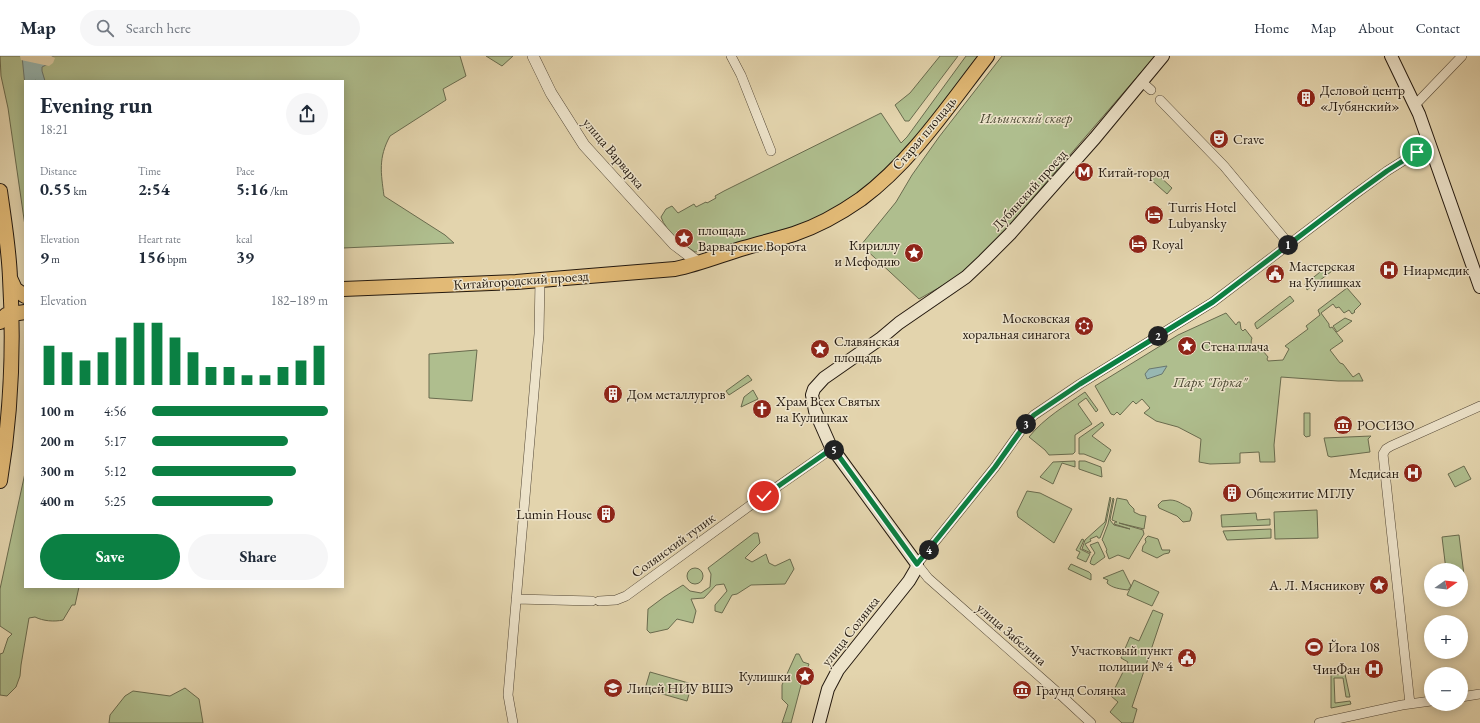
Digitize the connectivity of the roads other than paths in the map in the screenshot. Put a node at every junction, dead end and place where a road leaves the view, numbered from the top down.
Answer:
1 (533, 56) edge
2 (731, 56) edge
3 (987, 56) edge
4 (1163, 56) edge
5 (1391, 56) edge
6 (1462, 56) edge
7 (1160, 100) dead end
8 (1415, 105) junction
9 (1430, 144) junction
10 (771, 151) dead end
11 (0, 191) edge
12 (1289, 244) junction
13 (699, 263) junction
14 (10, 278) junction
15 (540, 280) junction
16 (1480, 288) edge
17 (344, 289) edge
18 (24, 295) edge
19 (24, 312) edge
20 (5, 318) edge
21 (1480, 406) edge
22 (833, 448) junction
23 (0, 482) edge
24 (917, 564) junction
25 (516, 600) junction
26 (1480, 694) edge
27 (1468, 696) edge
28 (1424, 702) edge
29 (1410, 704) junction
30 (513, 723) edge
31 (819, 723) edge
32 (1091, 723) edge
33 (1319, 723) edge

1 - 13 street, улица Варварка
2 - 10 street
3 - 13 main road, Старая площадь
4 - 22 main road, Лубянский проезд
5 - 8 main road
6 - 8 street
7 - 12 street
8 - 9 main road
9 - 12 street
9 - 16 main road
11 - 14 main road
12 - 24 street
13 - 15 main road, Китайгородский проезд
14 - 18 main road
14 - 20 main road
15 - 17 main road, Китайгородский проезд
15 - 25 street
19 - 20 main road
20 - 23 main road
21 - 29 street
22 - 24 main road
22 - 25 street, Солянский тупик
24 - 31 main road, улица Солянка
24 - 32 street, улица Забелина
25 - 30 street
26 - 27 street
28 - 29 street
29 - 33 street

